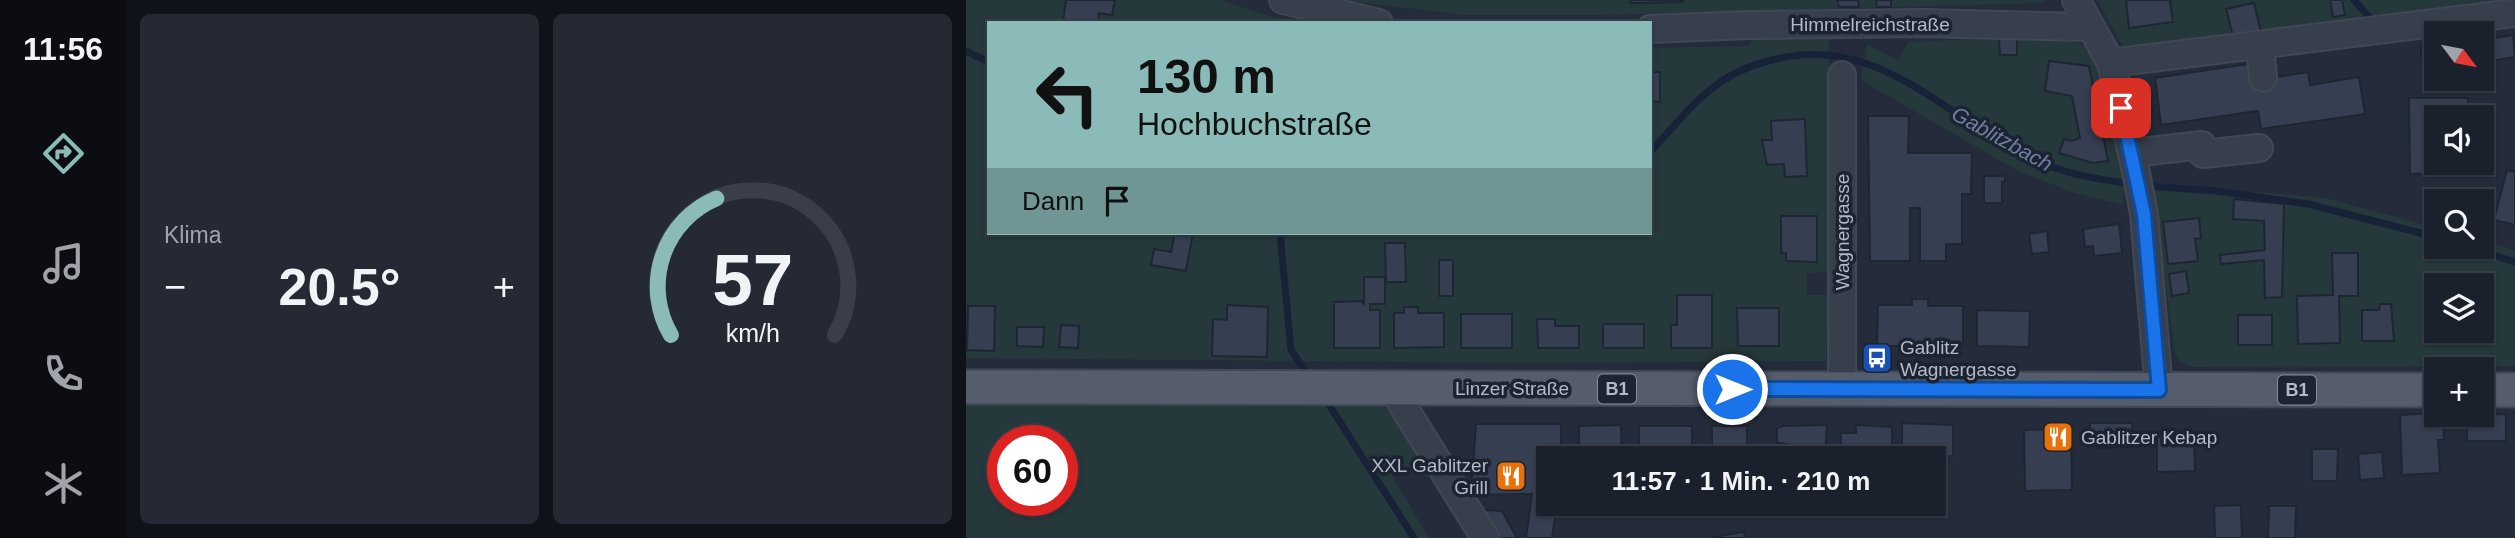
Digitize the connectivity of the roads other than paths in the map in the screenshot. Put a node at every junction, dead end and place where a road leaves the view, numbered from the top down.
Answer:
1 (1283, 0) edge
2 (2076, 0) edge
3 (2515, 13) edge
4 (1371, 21) edge
5 (2089, 27) junction
6 (1652, 29) edge
7 (2260, 47) junction
8 (2111, 63) junction
9 (1842, 75) dead end
10 (2263, 78) dead end
11 (2259, 148) dead end
12 (2133, 160) junction
13 (966, 387) edge
14 (1392, 388) junction
15 (1842, 389) junction
16 (2159, 390) junction
17 (2424, 390) edge
18 (2494, 390) edge
19 (2515, 390) edge
20 (1485, 538) edge

1 - 4 street
2 - 5 street
3 - 7 street
5 - 6 street, Himmelreichstraße
5 - 8 street
7 - 8 street
7 - 10 street
8 - 12 street
9 - 15 street, Wagnergasse
11 - 12 street
12 - 16 street
13 - 14 main road, Linzer Straße / B1
14 - 15 main road, Linzer Straße / B1
14 - 20 street
15 - 16 main road, Linzer Straße / B1
16 - 17 main road, Linzer Straße / B1
18 - 19 main road

